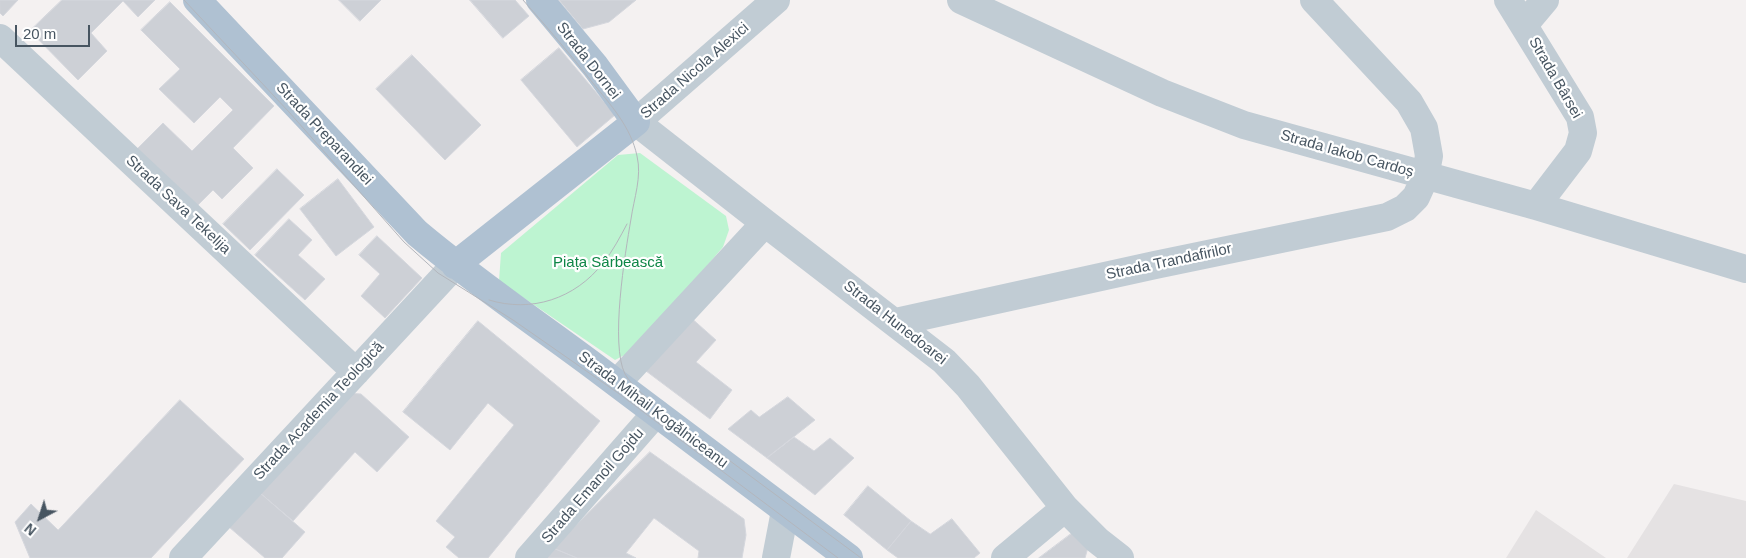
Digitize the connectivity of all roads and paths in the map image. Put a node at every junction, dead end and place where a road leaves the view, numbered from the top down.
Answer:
1 (197, 0) edge
2 (540, 0) edge
3 (776, 0) edge
4 (961, 0) edge
5 (1314, 0) edge
6 (1508, 0) edge
7 (1545, 0) edge
8 (1524, 25) junction
9 (0, 38) edge
10 (636, 122) junction
11 (1425, 177) junction
12 (1536, 206) junction
13 (765, 223) junction
14 (455, 265) junction
15 (1746, 270) edge
16 (896, 322) junction
17 (356, 372) junction
18 (617, 383) junction
19 (656, 413) junction
20 (1065, 508) junction
21 (785, 510) junction
22 (183, 558) edge
23 (529, 558) edge
24 (776, 558) edge
25 (849, 558) edge
26 (1004, 558) edge
27 (1120, 558) edge

1 - 14 main road, Strada Preparandiei
2 - 10 main road, Strada Dornei
3 - 10 street, Strada Nicola Alexici
4 - 11 street, Strada Iakob Cardoș
5 - 11 street
6 - 8 street, Strada Bârsei
7 - 8 street
8 - 12 street, Strada Bârsei
9 - 17 street, Strada Sava Tekelija
10 - 13 street, Strada Hunedoarei
10 - 14 main road
11 - 12 street, Strada Iakob Cardoș
11 - 16 street, Strada Trandafirilor
12 - 15 street, Strada Iakob Cardoș
13 - 16 street, Strada Hunedoarei
13 - 18 street
14 - 17 street, Strada Academia Teologică
14 - 18 main road, Strada Mihail Kogălniceanu
16 - 20 street, Strada Hunedoarei
17 - 22 street, Strada Academia Teologică
18 - 19 main road, Strada Mihail Kogălniceanu
19 - 21 main road, Strada Mihail Kogălniceanu
19 - 23 street, Strada Emanoil Gojdu
20 - 26 street
20 - 27 street, Strada Hunedoarei
21 - 24 street
21 - 25 main road, Strada Mihail Kogălniceanu

